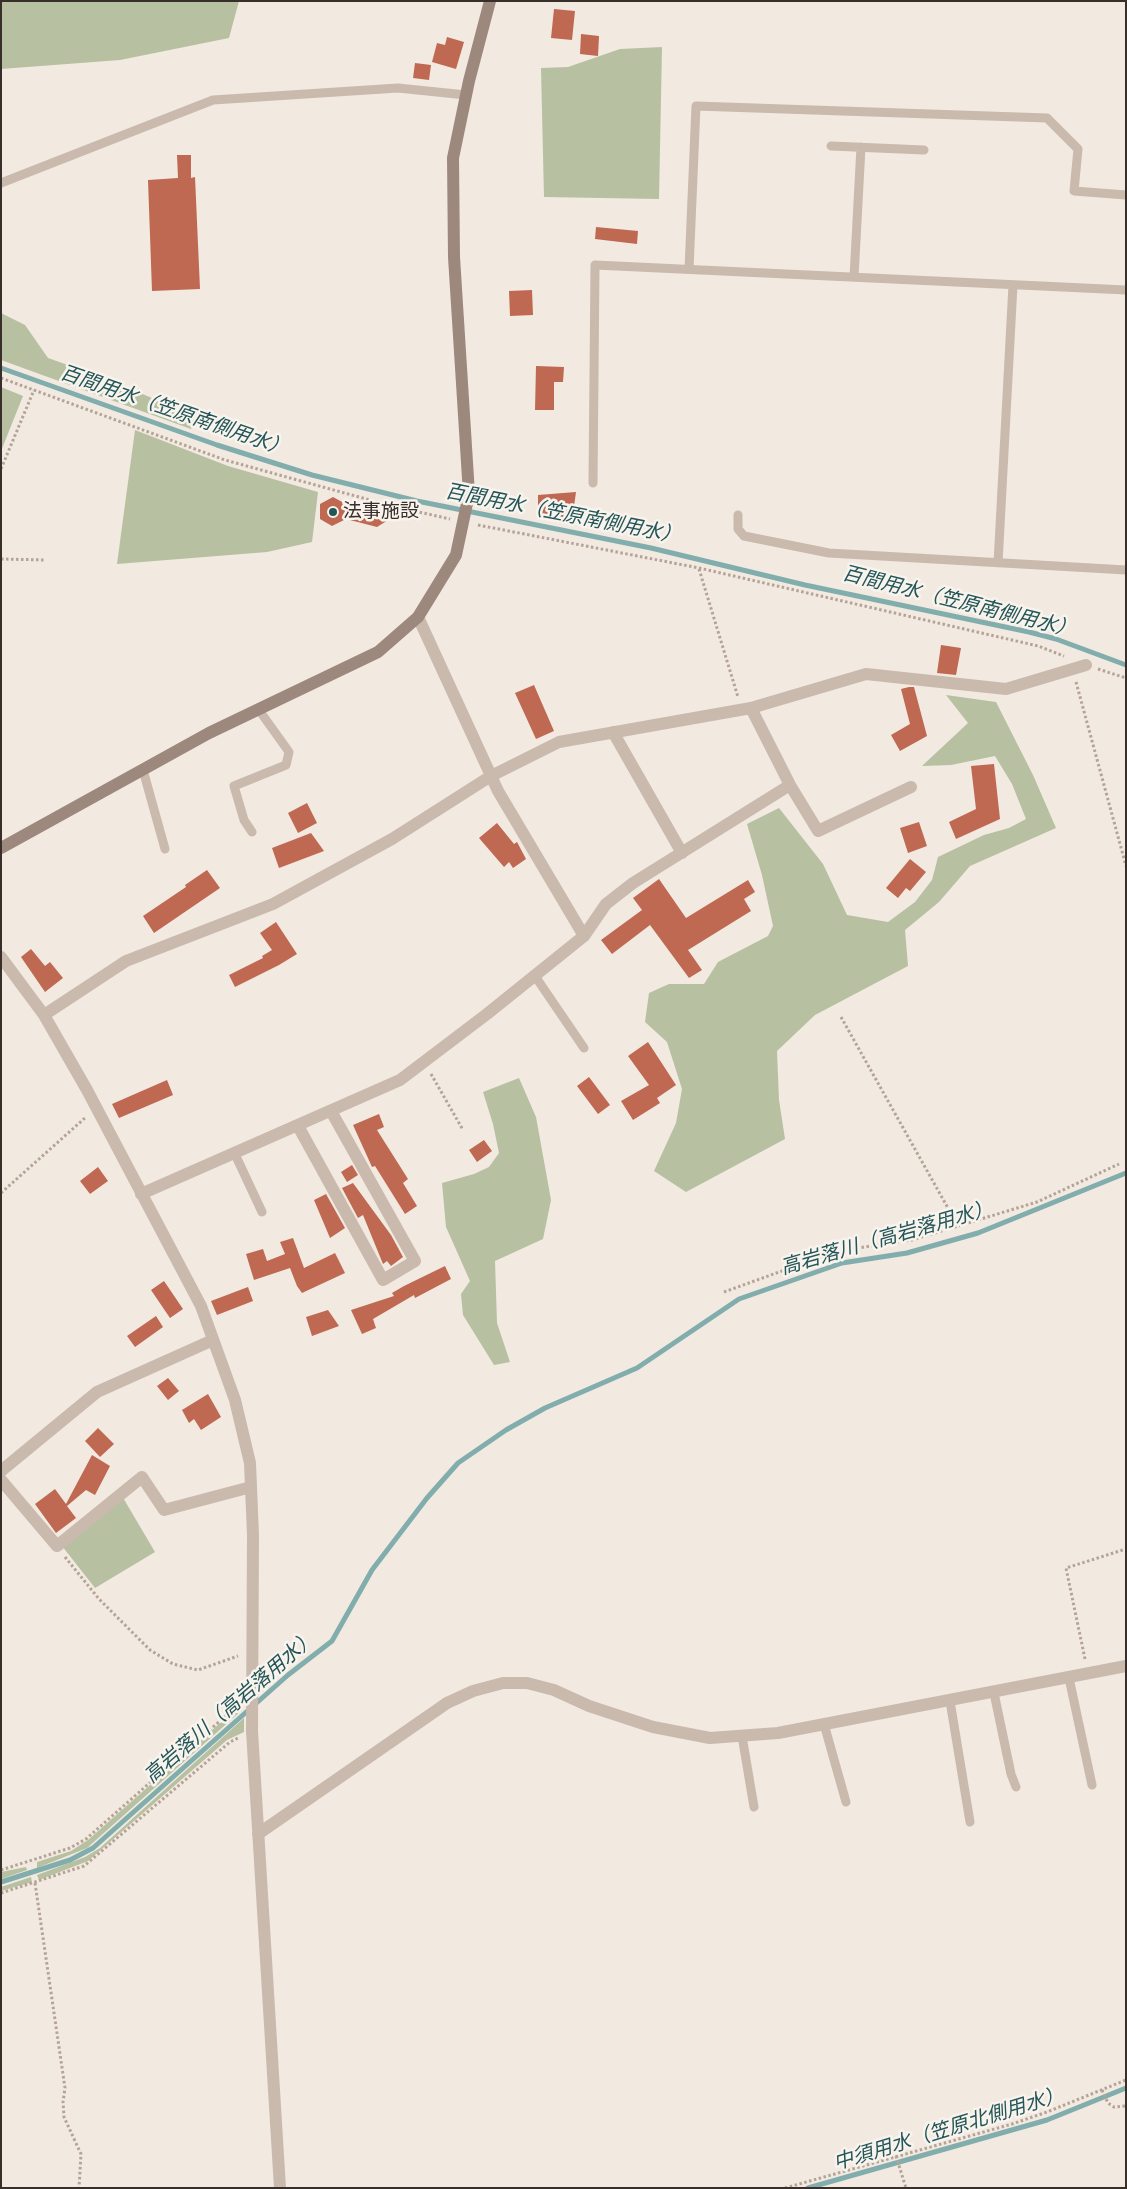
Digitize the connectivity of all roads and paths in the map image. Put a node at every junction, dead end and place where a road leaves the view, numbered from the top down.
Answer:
1 (490, 1) edge
2 (466, 95) junction
3 (831, 146) dead end
4 (861, 147) junction
5 (924, 150) dead end
6 (1, 183) edge
7 (1126, 195) edge
8 (690, 269) junction
9 (854, 277) junction
10 (1013, 285) junction
11 (1126, 290) edge
12 (1, 378) edge
13 (34, 390) junction
14 (1, 469) edge
15 (593, 483) dead end
16 (738, 515) dead end
17 (464, 522) junction
18 (1, 560) edge
19 (46, 560) dead end
20 (998, 563) junction
21 (699, 568) junction
22 (1126, 570) edge
23 (418, 616) junction
24 (1086, 665) junction
25 (1073, 669) junction
26 (1126, 678) edge
27 (746, 709) junction
28 (259, 710) junction
29 (613, 732) junction
30 (143, 770) junction
31 (491, 776) junction
32 (790, 785) junction
33 (911, 787) dead end
34 (252, 832) dead end
35 (1, 848) edge
36 (165, 849) dead end
37 (682, 853) junction
38 (1126, 866) edge
39 (584, 936) junction
40 (1, 957) edge
41 (535, 976) junction
42 (44, 1015) junction
43 (841, 1017) dead end
44 (584, 1048) dead end
45 (424, 1063) junction
46 (96, 1108) junction
47 (331, 1111) junction
48 (298, 1126) junction
49 (462, 1130) dead end
50 (234, 1152) junction
51 (1119, 1164) dead end
52 (1, 1194) edge
53 (142, 1194) junction
54 (262, 1212) dead end
55 (958, 1226) junction
56 (724, 1292) dead end
57 (214, 1340) junction
58 (1, 1472) edge
59 (1, 1480) edge
60 (251, 1487) junction
61 (57, 1546) junction
62 (1126, 1549) edge
63 (251, 1656) junction
64 (1126, 1666) edge
65 (1088, 1674) junction
66 (1069, 1678) junction
67 (994, 1693) junction
68 (251, 1695) junction
69 (950, 1701) junction
70 (824, 1724) junction
71 (252, 1731) junction
72 (742, 1736) junction
73 (1092, 1784) dead end
74 (1016, 1787) dead end
75 (846, 1802) dead end
76 (754, 1807) dead end
77 (970, 1822) dead end
78 (258, 1834) junction
79 (1, 1870) edge
80 (36, 1883) junction
81 (1, 1893) edge
82 (1126, 2080) edge
83 (1102, 2090) junction
84 (1126, 2106) edge
85 (896, 2156) junction
86 (79, 2188) edge
87 (280, 2188) edge
88 (785, 2188) edge
89 (906, 2188) edge

1 - 2 street
2 - 6 lane
2 - 17 street
3 - 4 lane
4 - 5 lane
4 - 9 lane
7 - 8 lane
8 - 9 lane
8 - 15 lane
9 - 10 lane
10 - 11 lane
10 - 20 lane
12 - 13 path
13 - 14 path
13 - 17 path
16 - 20 lane
17 - 21 path
17 - 23 street
18 - 19 path
20 - 22 lane
21 - 24 path
21 - 27 path
23 - 28 street
23 - 31 street
24 - 25 street
24 - 26 path
25 - 27 street
25 - 38 path
27 - 29 street
27 - 32 street
28 - 30 street
28 - 34 lane
29 - 31 street
29 - 37 street
30 - 35 street
30 - 36 lane
31 - 39 street
31 - 42 street
32 - 33 street
32 - 37 street
37 - 39 street
39 - 41 street
40 - 42 street
41 - 44 lane
41 - 45 street
42 - 46 street
43 - 55 path
45 - 47 street
45 - 49 path
46 - 52 path
46 - 53 street
47 - 48 street
47 - 48 street
48 - 50 street
50 - 53 street
50 - 54 lane
51 - 55 path
53 - 57 street
55 - 56 path
57 - 58 street
57 - 60 street
59 - 61 street
60 - 61 street
60 - 63 street
61 - 63 path
62 - 65 path
63 - 68 street
64 - 65 street
65 - 66 street
66 - 67 street
66 - 73 lane
67 - 69 street
67 - 74 lane
68 - 71 street
68 - 79 path
69 - 70 street
69 - 77 lane
70 - 72 street
70 - 75 lane
71 - 78 street
71 - 80 path
72 - 76 lane
72 - 78 street
78 - 87 street
80 - 81 path
80 - 86 path
82 - 83 path
83 - 84 path
83 - 85 path
85 - 88 path
85 - 89 path

